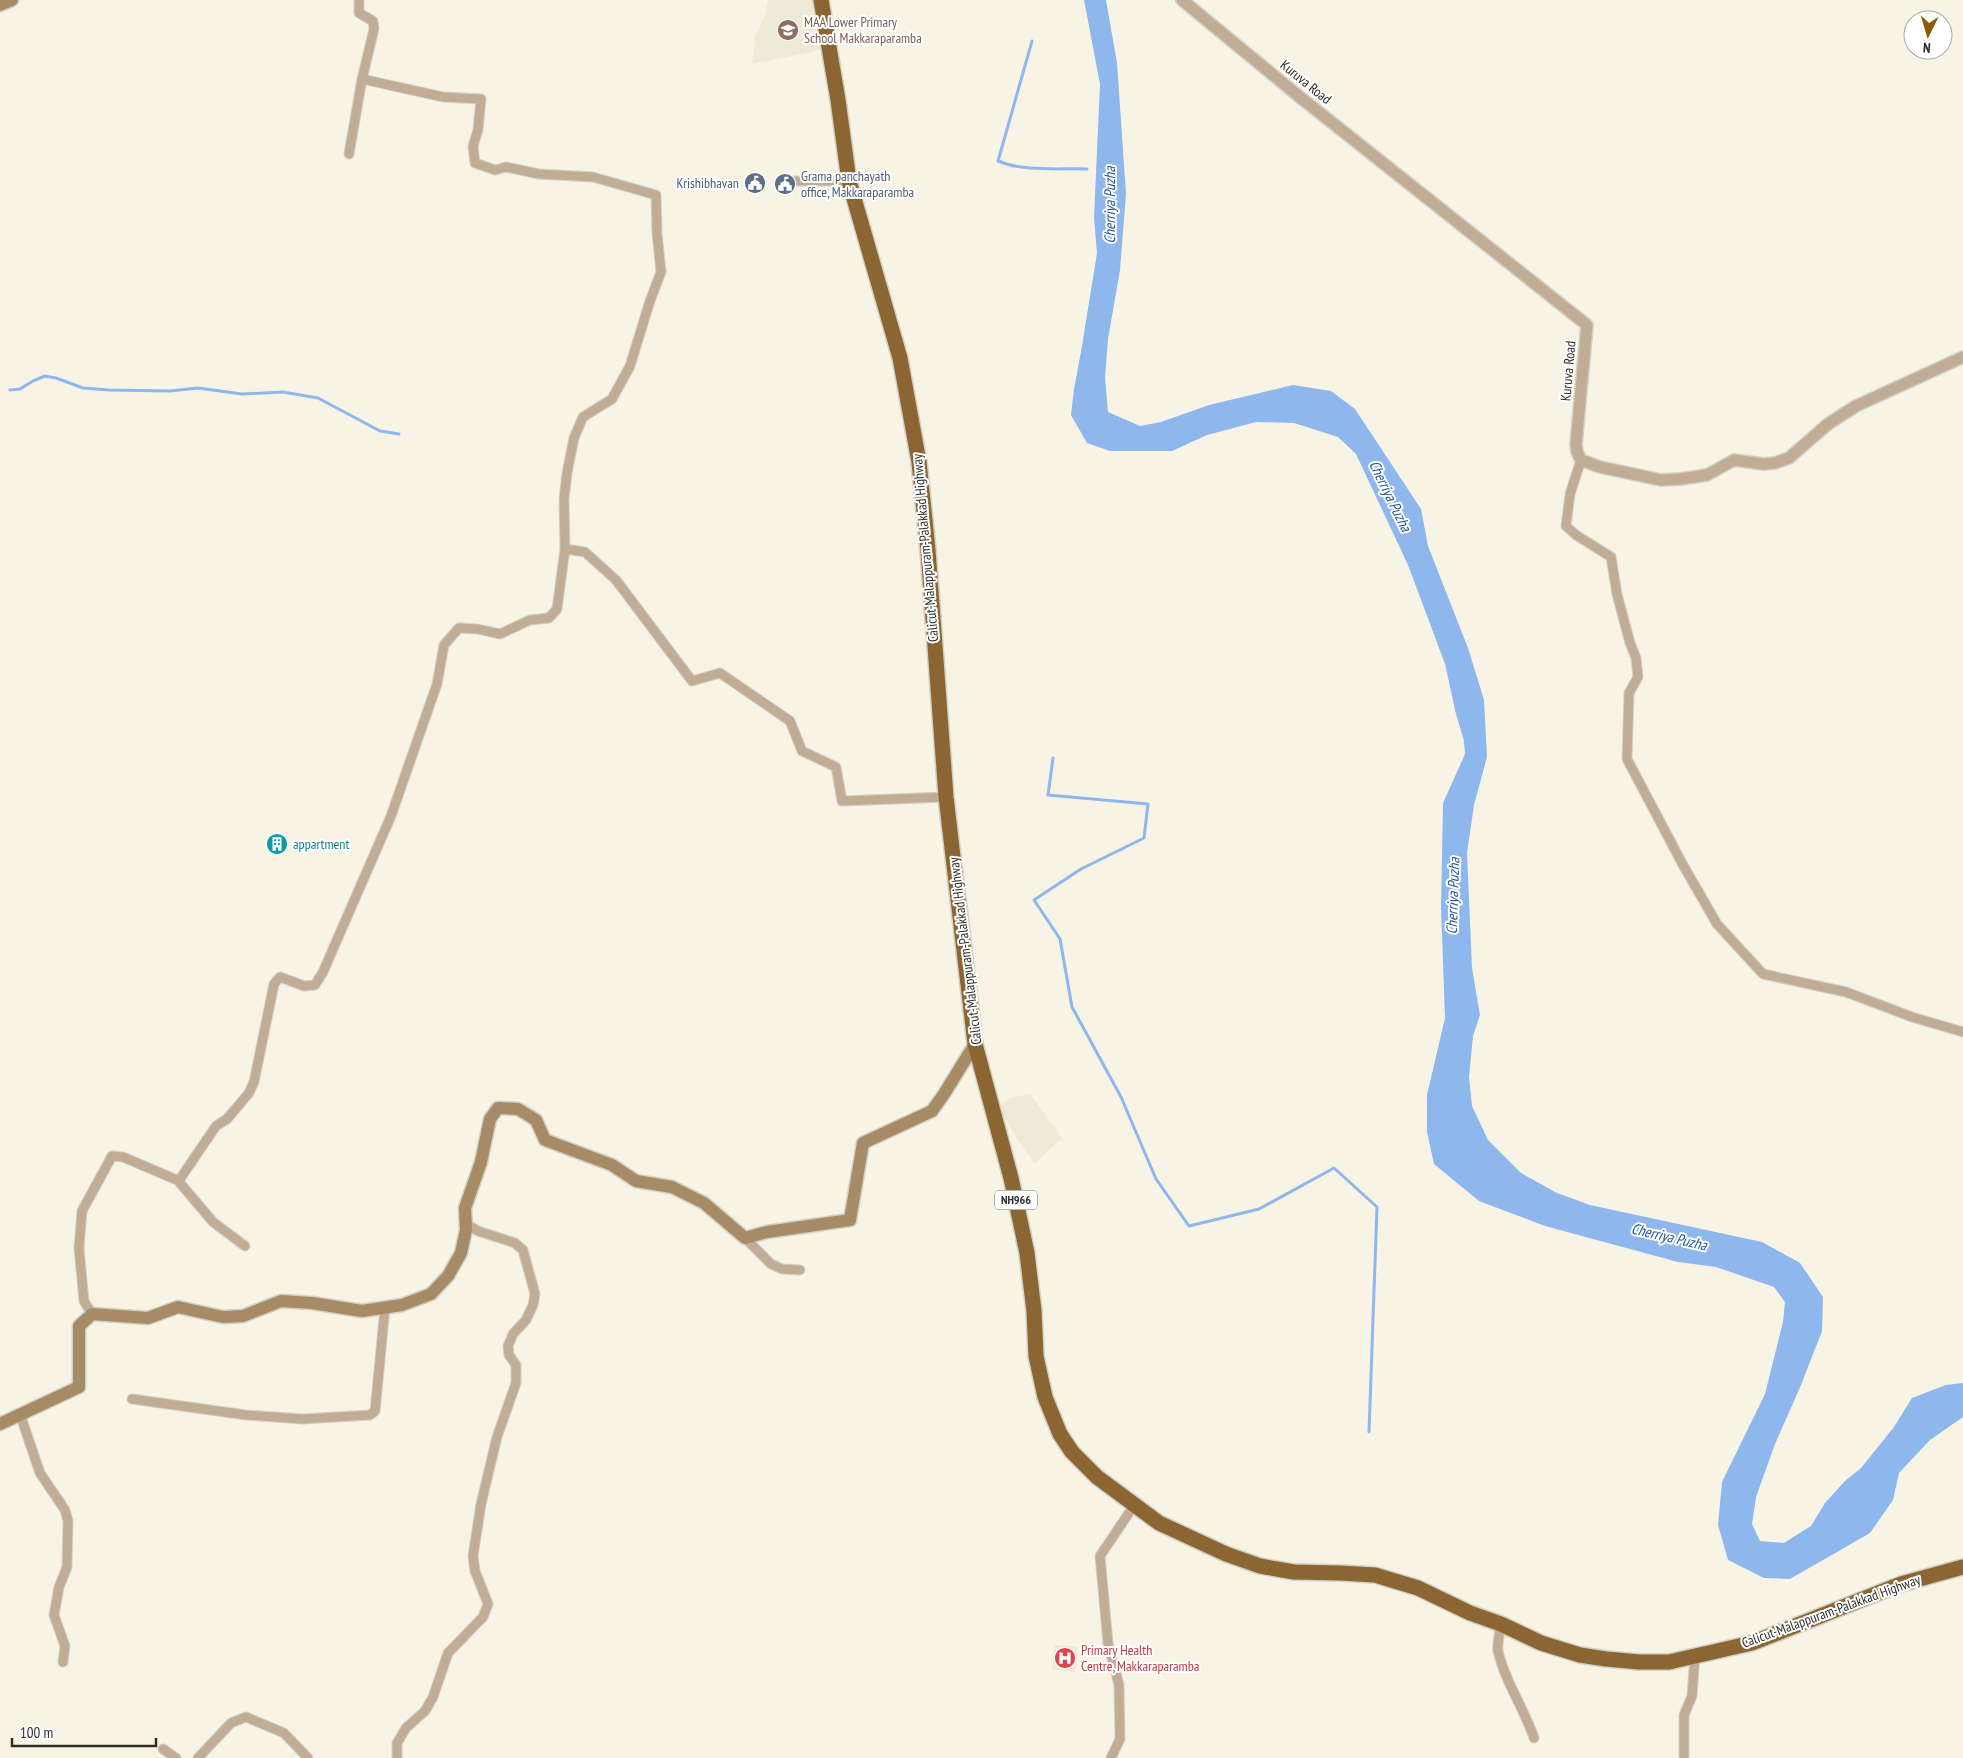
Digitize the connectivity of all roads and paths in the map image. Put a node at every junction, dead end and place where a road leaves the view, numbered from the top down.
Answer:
1 (12, 0) edge
2 (358, 0) edge
3 (821, 0) edge
4 (1182, 0) edge
5 (0, 5) edge
6 (362, 79) junction
7 (349, 154) dead end
8 (786, 181) dead end
9 (849, 181) junction
10 (1963, 357) edge
11 (1581, 460) junction
12 (565, 549) junction
13 (946, 798) junction
14 (1963, 1032) edge
15 (975, 1044) junction
16 (180, 1179) junction
17 (465, 1223) junction
18 (745, 1238) junction
19 (245, 1246) dead end
20 (800, 1270) dead end
21 (385, 1308) junction
22 (92, 1314) junction
23 (132, 1399) dead end
24 (20, 1414) junction
25 (0, 1424) edge
26 (1135, 1504) junction
27 (1963, 1567) edge
28 (1501, 1624) junction
29 (1695, 1655) junction
30 (63, 1662) dead end
31 (1534, 1738) dead end
32 (163, 1749) dead end
33 (176, 1758) edge
34 (198, 1758) edge
35 (308, 1758) edge
36 (397, 1758) edge
37 (1112, 1758) edge
38 (1684, 1758) edge

1 - 5 main road
2 - 6 street
3 - 9 highway, Calicut-Malappuram-Palakkad Highway / NH966
4 - 11 street, Kuruva Road
6 - 7 street
6 - 12 street
8 - 9 street
9 - 13 highway, Calicut-Malappuram-Palakkad Highway / NH966
10 - 11 street
11 - 14 street
12 - 13 street
12 - 16 street
13 - 15 highway, Calicut-Malappuram-Palakkad Highway / NH966
15 - 18 main road
15 - 26 highway, Calicut-Malappuram-Palakkad Highway / NH966
16 - 19 street
16 - 22 street
17 - 18 main road
17 - 21 main road
17 - 36 street
18 - 20 street
21 - 22 main road
21 - 23 street
22 - 24 main road
24 - 25 main road
24 - 30 street
26 - 28 highway, Calicut-Malappuram-Palakkad Highway / NH966
26 - 37 street
27 - 29 highway, Calicut-Malappuram-Palakkad Highway / NH966
28 - 29 highway, Calicut-Malappuram-Palakkad Highway / NH966
28 - 31 street
29 - 38 street
32 - 33 street
34 - 35 street

